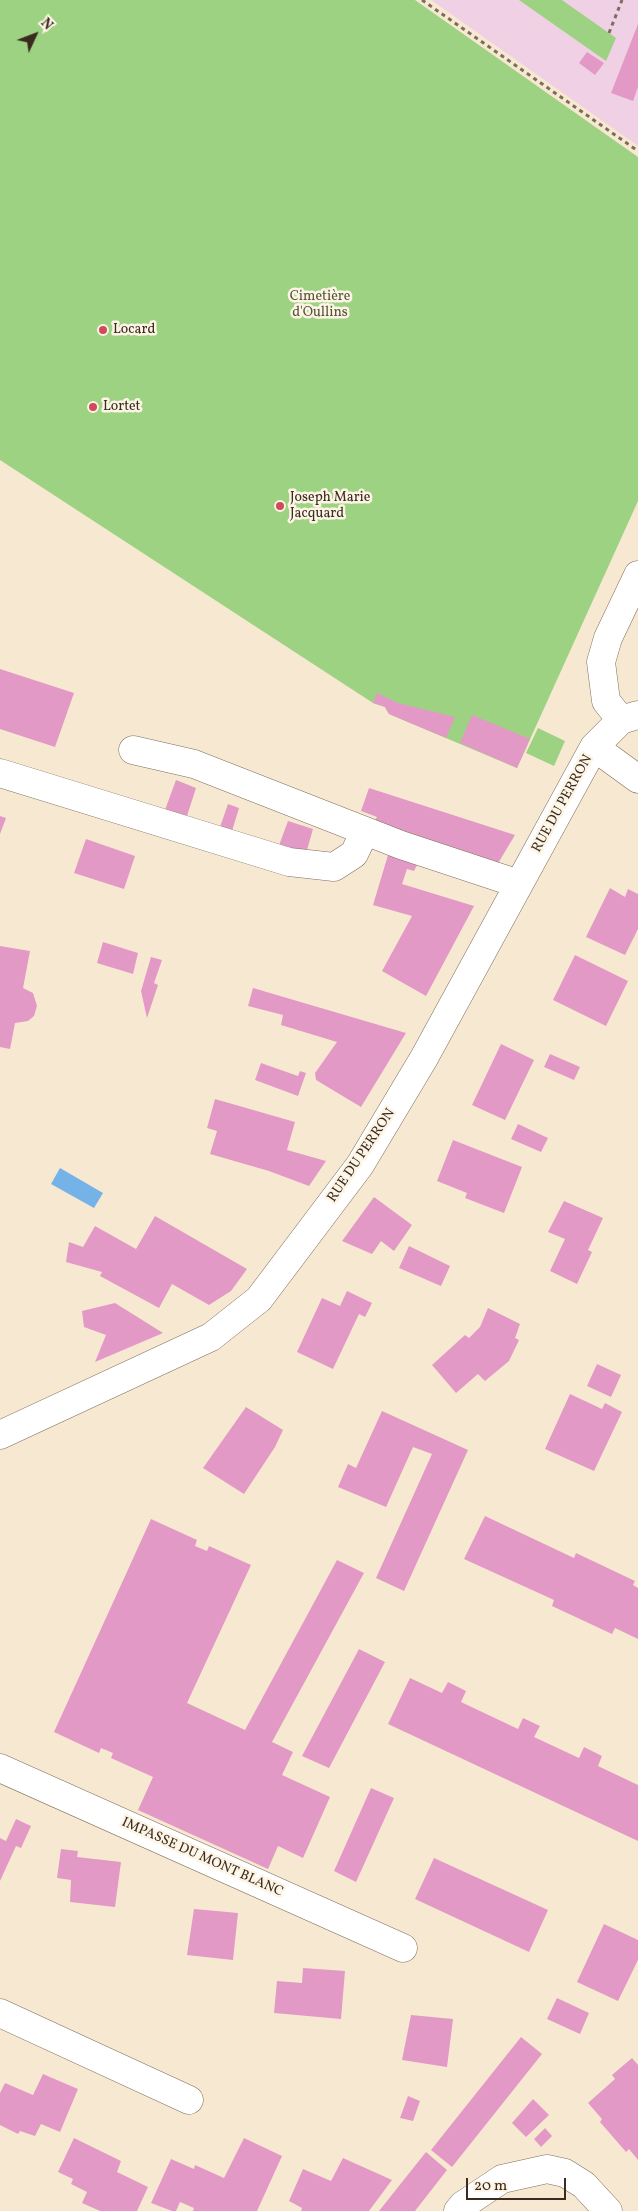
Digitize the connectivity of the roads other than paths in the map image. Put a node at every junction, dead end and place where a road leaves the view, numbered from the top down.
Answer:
1 (638, 575) edge
2 (630, 717) edge
3 (594, 746) junction
4 (133, 750) dead end
5 (0, 773) edge
6 (638, 779) edge
7 (365, 831) junction
8 (519, 884) junction
9 (0, 1435) edge
10 (0, 1768) edge
11 (403, 1948) dead end
12 (0, 2013) edge
13 (189, 2100) dead end
14 (458, 2211) edge
15 (608, 2211) edge

1 - 2 street
2 - 3 street, RUE DU PERRON
3 - 6 street
3 - 8 street, RUE DU PERRON
4 - 7 street
5 - 7 street
7 - 8 street
8 - 9 street, RUE DU PERRON
10 - 11 street, IMPASSE DU MONT BLANC
12 - 13 street
14 - 15 street

